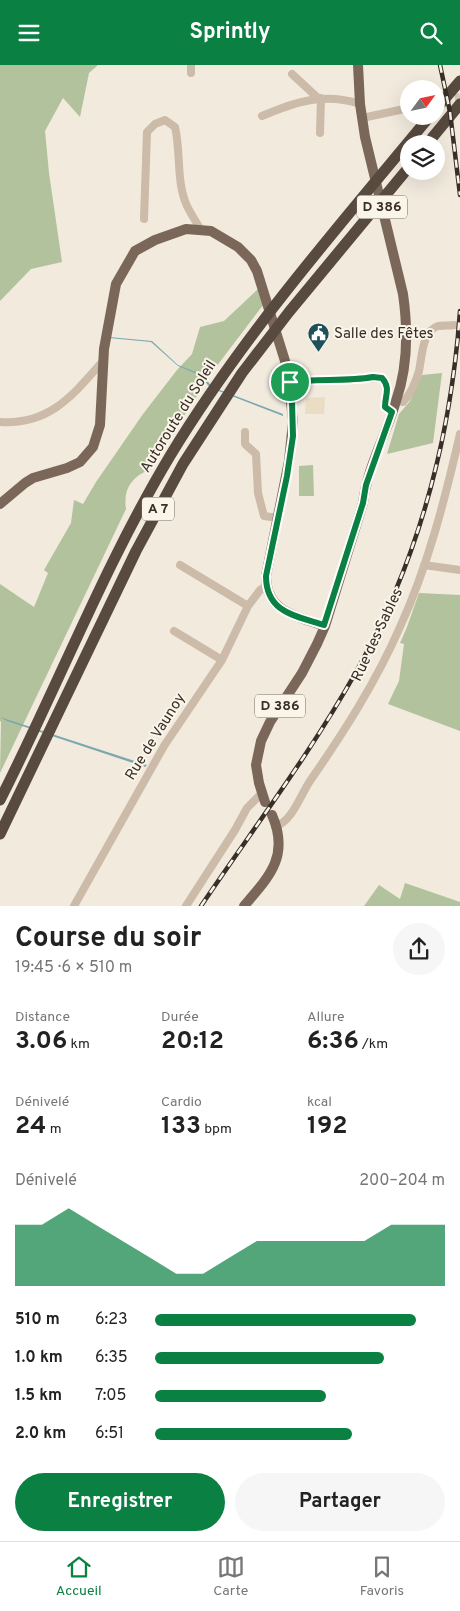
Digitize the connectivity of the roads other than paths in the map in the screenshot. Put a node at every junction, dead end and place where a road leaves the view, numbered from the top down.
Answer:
1 (358, 65) edge
2 (292, 74) dead end
3 (460, 81) edge
4 (445, 96) edge
5 (320, 99) junction
6 (360, 104) junction
7 (460, 104) edge
8 (400, 110) edge
9 (262, 116) dead end
10 (362, 118) junction
11 (423, 125) edge
12 (320, 133) dead end
13 (435, 135) edge
14 (400, 178) edge
15 (144, 219) dead end
16 (201, 230) junction
17 (454, 325) dead end
18 (103, 361) junction
19 (290, 382) junction
20 (396, 401) junction
21 (392, 412) junction
22 (0, 421) edge
23 (245, 433) dead end
24 (460, 434) edge
25 (0, 505) edge
26 (278, 518) junction
27 (180, 565) dead end
28 (424, 565) junction
29 (460, 570) edge
30 (266, 586) junction
31 (248, 606) junction
32 (324, 625) junction
33 (174, 631) dead end
34 (222, 659) junction
35 (264, 797) joint
36 (0, 800) edge
37 (272, 815) dead end
38 (277, 826) junction
39 (0, 834) edge
40 (74, 906) edge
41 (186, 906) edge
42 (244, 906) edge

1 - 6 main road, D 386
2 - 5 street
3 - 4 highway
5 - 6 street
5 - 9 street
5 - 12 street
6 - 10 main road, D 386
7 - 13 highway
8 - 10 street
10 - 20 main road, D 386
11 - 36 highway, Autoroute du Soleil / A 7
14 - 39 highway, Autoroute du Soleil / A 7
15 - 16 street
16 - 18 main road
16 - 19 main road
17 - 20 street
18 - 22 street
18 - 25 main road
19 - 21 street
19 - 26 main road
20 - 21 main road, D 386
21 - 32 main road, D 386
23 - 26 street
24 - 28 street, Rue des Sables
26 - 30 main road
27 - 31 street
28 - 29 street
28 - 38 street, Rue des Sables
30 - 31 street, Rue de Vaunoy
30 - 32 main road
31 - 34 street, Rue de Vaunoy
32 - 35 main road, D 386
33 - 34 street
34 - 40 street, Rue de Vaunoy
35 - 41 street
37 - 38 main road
38 - 42 main road

